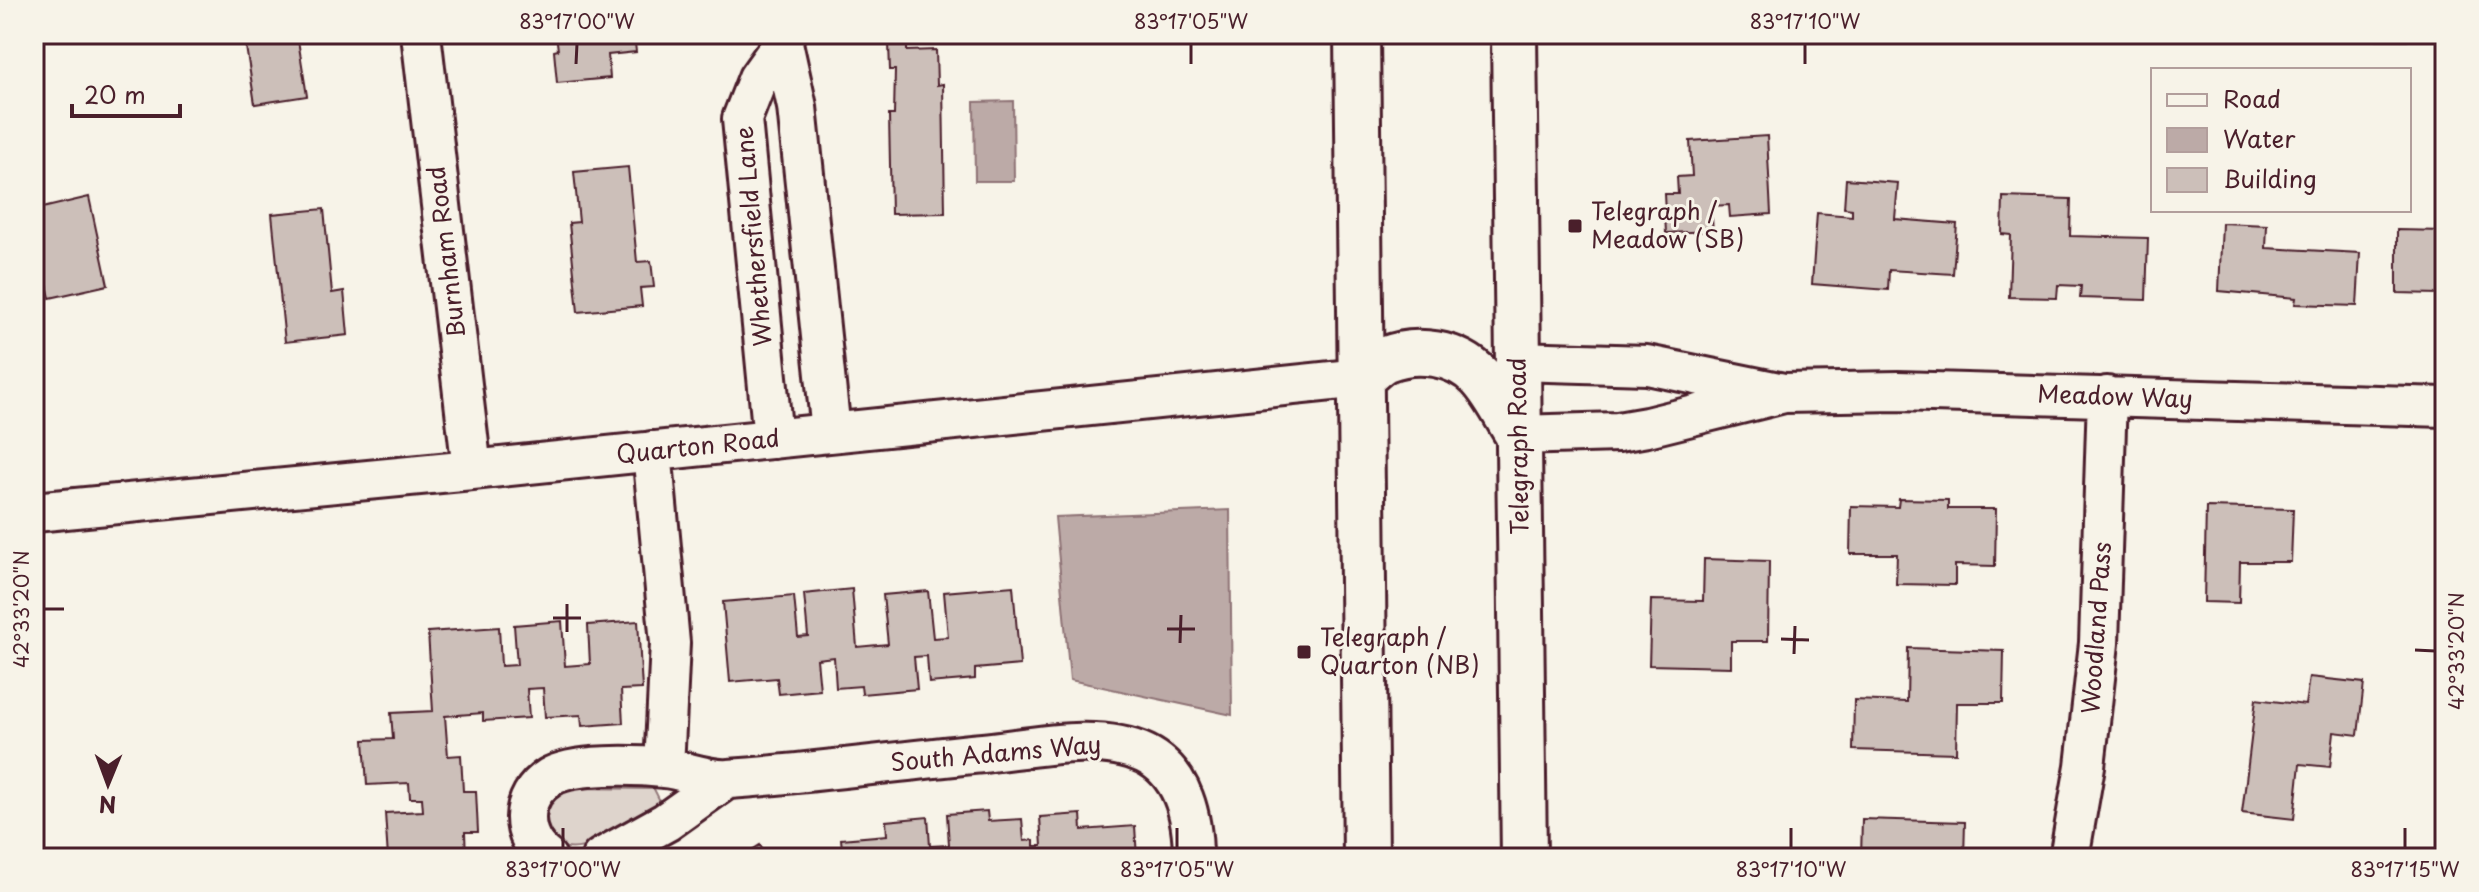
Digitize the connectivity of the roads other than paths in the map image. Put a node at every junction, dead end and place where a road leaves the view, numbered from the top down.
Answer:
1 (421, 34) edge
2 (1357, 34) edge
3 (1514, 34) edge
4 (784, 39) edge
5 (1517, 361) junction
6 (1361, 378) junction
7 (1784, 393) junction
8 (2107, 396) junction
9 (2445, 407) edge
10 (831, 432) junction
11 (1518, 435) junction
12 (773, 439) junction
13 (652, 451) junction
14 (472, 470) junction
15 (34, 512) edge
16 (664, 768) junction
17 (725, 780) junction
18 (547, 858) edge
19 (601, 858) edge
20 (1193, 858) edge
21 (1366, 858) edge
22 (1524, 858) edge
23 (2069, 858) edge

1 - 14 street, Burnham Road
2 - 6 highway
3 - 5 highway, Telegraph Road
4 - 10 street, Whethersfield Lane
4 - 12 street, Whethersfield Lane
5 - 7 street, Meadow Way
5 - 11 highway, Telegraph Road
6 - 10 street, Quarton Road
6 - 11 highway
6 - 21 highway
7 - 8 street, Meadow Way
7 - 11 street, Meadow Way
8 - 9 street, Meadow Way
8 - 23 street, Woodland Pass
10 - 12 street, Quarton Road
11 - 22 highway, Telegraph Road
12 - 13 street, Quarton Road
13 - 14 street, Quarton Road
13 - 16 street
14 - 15 street, Quarton Road
16 - 17 street, South Adams Way
16 - 18 street, South Adams Way
17 - 19 street, South Adams Way
17 - 20 street, South Adams Way

